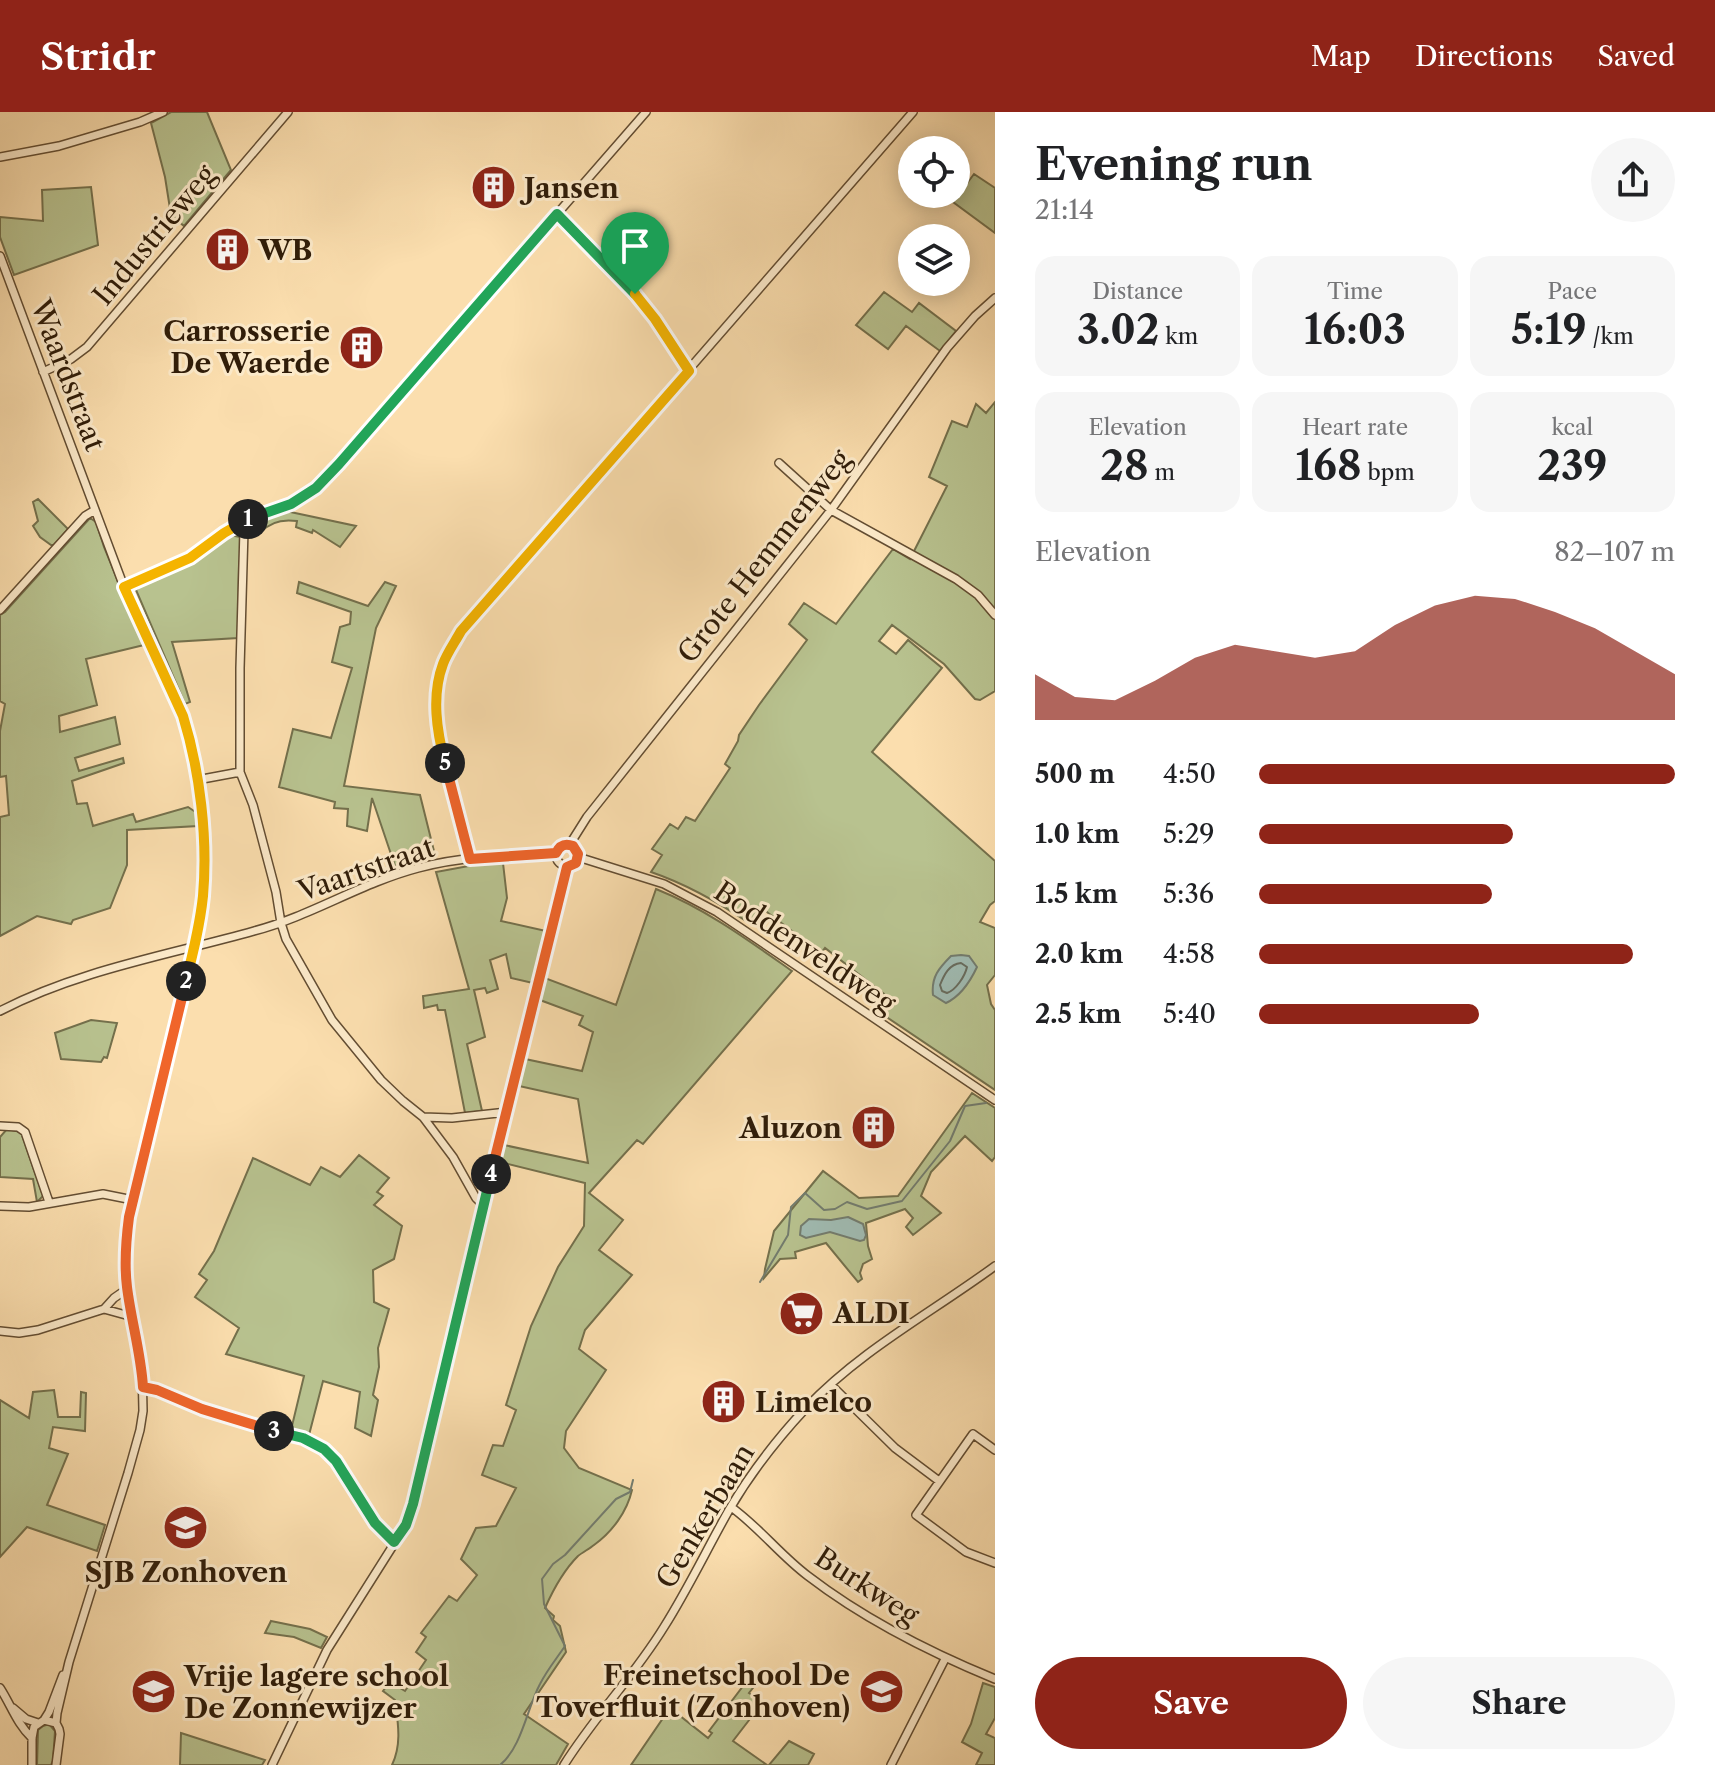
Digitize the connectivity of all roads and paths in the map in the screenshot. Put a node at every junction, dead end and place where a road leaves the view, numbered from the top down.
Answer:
1 (163, 112) edge
2 (288, 112) edge
3 (646, 112) edge
4 (913, 112) edge
5 (0, 157) edge
6 (557, 214) junction
7 (0, 256) edge
8 (995, 298) edge
9 (689, 371) junction
10 (43, 372) junction
11 (779, 463) dead end
12 (95, 510) junction
13 (831, 510) junction
14 (244, 530) dead end
15 (124, 587) junction
16 (0, 610) edge
17 (995, 615) edge
18 (240, 772) junction
19 (197, 780) junction
20 (570, 844) junction
21 (556, 853) junction
22 (578, 857) junction
23 (470, 859) junction
24 (567, 867) junction
25 (281, 923) junction
26 (195, 946) junction
27 (0, 1011) edge
28 (995, 1100) edge
29 (507, 1112) junction
30 (423, 1117) junction
31 (0, 1126) edge
32 (133, 1200) junction
33 (49, 1202) junction
34 (483, 1205) junction
35 (0, 1206) edge
36 (995, 1266) edge
37 (127, 1289) junction
38 (104, 1309) junction
39 (133, 1317) junction
40 (0, 1331) edge
41 (831, 1385) junction
42 (143, 1387) junction
43 (995, 1450) edge
44 (939, 1481) junction
45 (731, 1507) junction
46 (394, 1542) junction
47 (995, 1563) edge
48 (945, 1659) junction
49 (69, 1662) junction
50 (995, 1679) edge
51 (0, 1688) edge
52 (11, 1706) junction
53 (41, 1721) junction
54 (56, 1723) junction
55 (32, 1738) junction
56 (30, 1764) edge
57 (56, 1765) edge
58 (272, 1765) edge
59 (564, 1765) edge
60 (891, 1765) edge

1 - 5 street
2 - 10 street, Industrieweg
3 - 6 street
4 - 9 street
6 - 9 street
6 - 15 street
7 - 10 street, Waardstraat
8 - 13 street, Grote Hemmenweg
9 - 23 street
10 - 12 street, Waardstraat
11 - 13 street
12 - 15 street, Waardstraat
12 - 16 street
13 - 17 street
13 - 20 street, Grote Hemmenweg
14 - 18 street
15 - 19 street, Waardstraat
18 - 19 street
18 - 25 street
19 - 26 street, Waardstraat
20 - 21 street, Grote Hemmenweg
20 - 22 street
21 - 23 street, Vaartstraat
21 - 24 street
22 - 24 street
22 - 28 street, Boddenveldweg
23 - 25 street, Vaartstraat
24 - 29 street
25 - 26 street, Vaartstraat
25 - 30 street
26 - 27 street, Vaartstraat
26 - 32 street, Waardstraat
29 - 30 street
29 - 34 street
30 - 34 street
31 - 33 street
32 - 33 street
32 - 37 street, Waardstraat
33 - 35 street
34 - 46 street
36 - 41 street, Genkerbaan
37 - 38 street
37 - 39 street, Waardstraat
38 - 39 street
38 - 40 street
39 - 42 street, Waardstraat
41 - 44 street
41 - 45 street, Genkerbaan
42 - 46 street
42 - 49 street, Waardstraat
43 - 44 street
44 - 47 street
45 - 48 street, Burkweg
45 - 59 street, Genkerbaan
46 - 58 street
48 - 50 street, Burkweg
48 - 60 street
49 - 53 street
49 - 54 street
51 - 52 street
52 - 53 street
52 - 55 street
53 - 54 street
53 - 55 street
54 - 57 street
55 - 56 street

